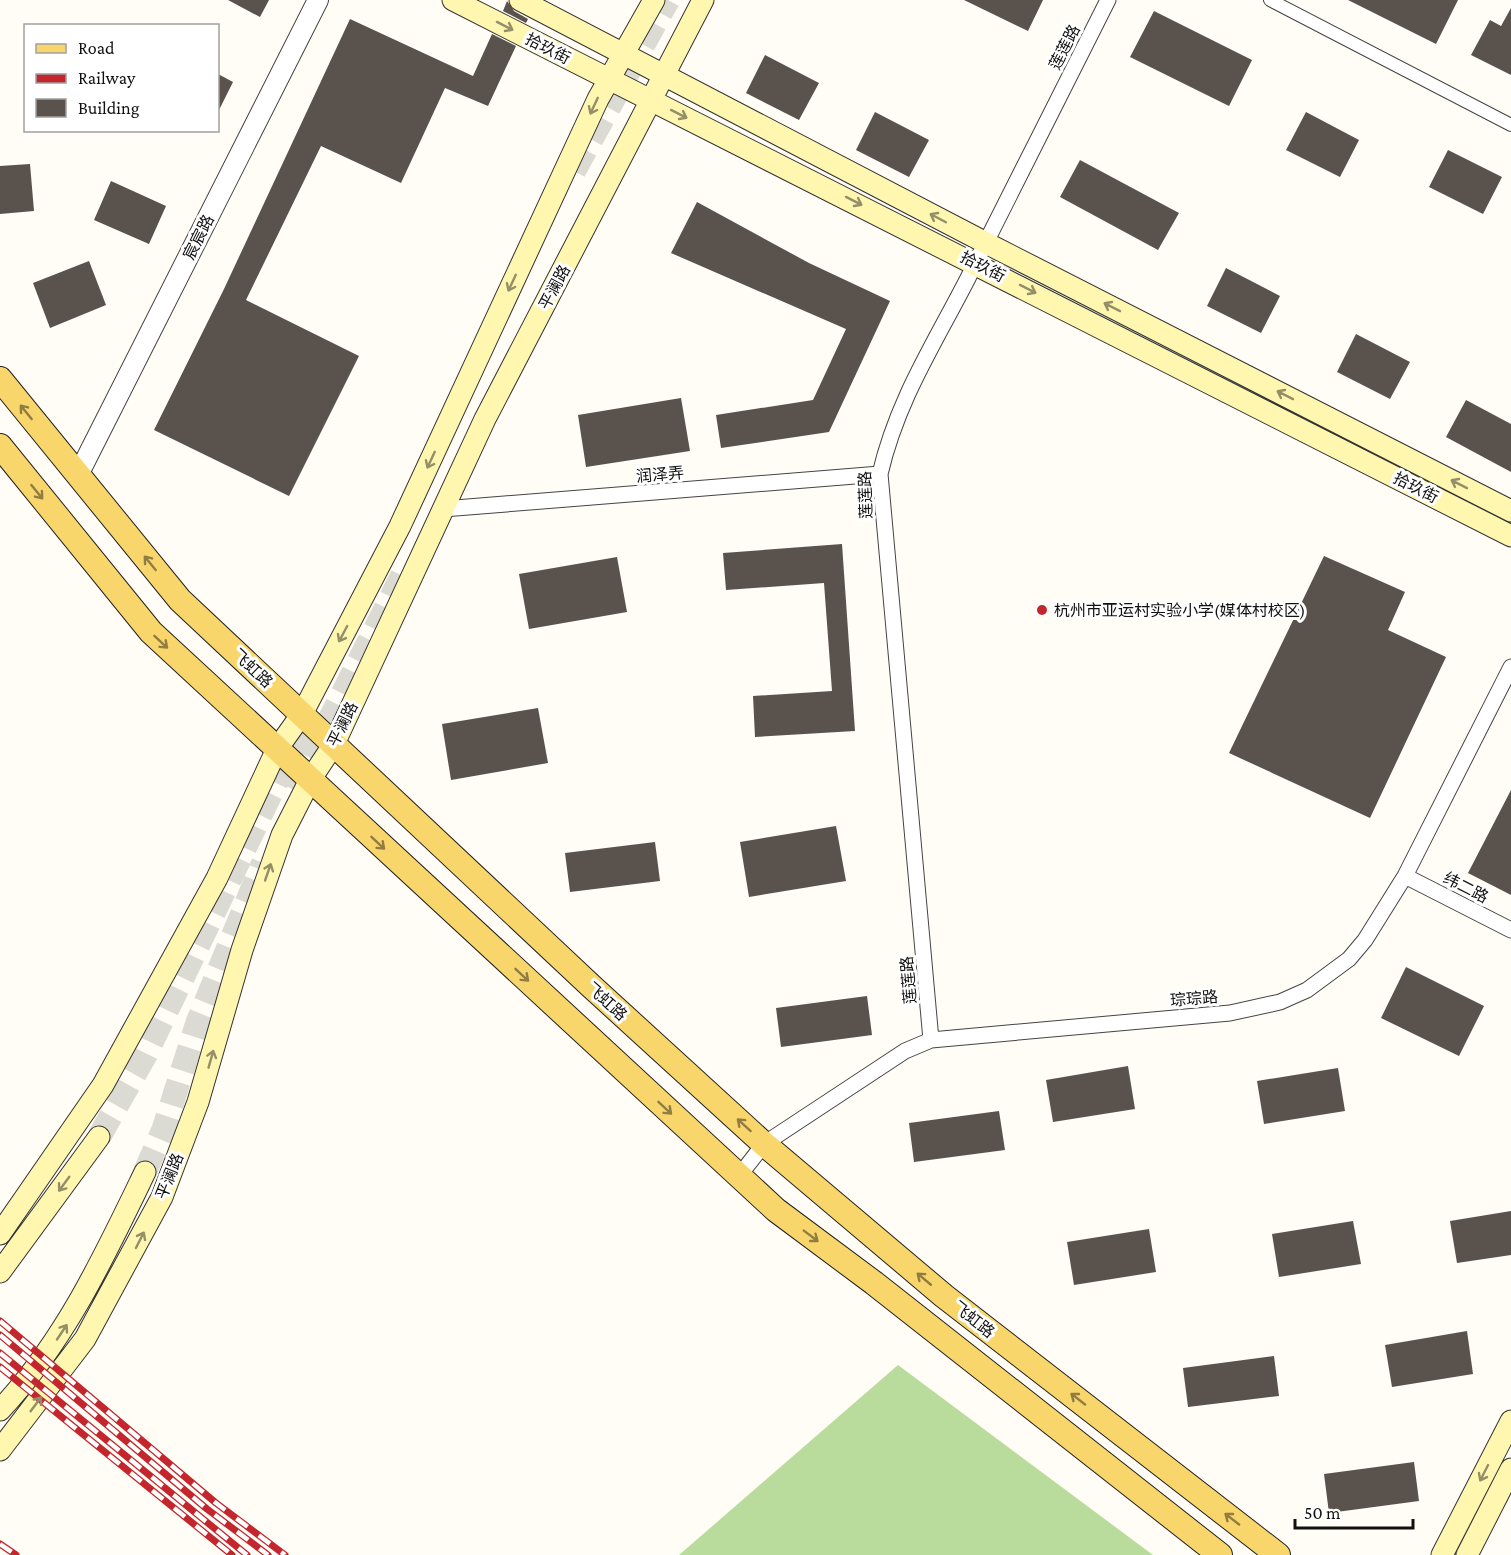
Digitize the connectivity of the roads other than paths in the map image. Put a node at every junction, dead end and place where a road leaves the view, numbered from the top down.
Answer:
1 (318, 0) edge
2 (453, 0) edge
3 (520, 0) edge
4 (654, 0) edge
5 (703, 0) edge
6 (1108, 0) edge
7 (1270, 0) edge
8 (624, 52) junction
9 (664, 74) junction
10 (609, 79) junction
11 (651, 100) junction
12 (1511, 125) edge
13 (986, 243) junction
14 (975, 262) junction
15 (0, 380) edge
16 (0, 446) edge
17 (879, 474) junction
18 (78, 475) junction
19 (443, 509) junction
20 (1511, 511) edge
21 (1511, 536) edge
22 (1511, 667) edge
23 (302, 714) junction
24 (333, 744) junction
25 (277, 749) junction
26 (309, 780) junction
27 (1405, 876) junction
28 (1511, 930) edge
29 (931, 1040) junction
30 (99, 1137) tunnel mouth
31 (764, 1144) junction
32 (145, 1172) tunnel mouth
33 (739, 1176) junction
34 (0, 1234) edge
35 (0, 1272) edge
36 (0, 1410) edge
37 (1511, 1421) edge
38 (0, 1450) edge
39 (1511, 1469) edge
40 (1220, 1555) edge
41 (1278, 1555) edge
42 (1442, 1555) edge
43 (1467, 1555) edge

1 - 18 street, 宸宸路
2 -> 10 main road, 拾玖街
3 - 8 main road, 拾玖街
4 - 8 main road
5 - 9 main road, 平澜路
6 - 13 street, 莲莲路
7 - 12 street
8 - 9 main road, 拾玖街
8 - 10 main road
9 - 11 main road, 平澜路
13 -> 9 main road, 拾玖街
10 - 11 main road, 拾玖街
10 -> 23 main road
11 -> 14 main road, 拾玖街
11 - 19 main road, 平澜路
13 - 14 street, 莲莲路
20 -> 13 main road, 拾玖街
14 - 17 street, 莲莲路
14 -> 21 main road, 拾玖街
18 -> 15 main road, 飞虹路
16 -> 25 main road, 飞虹路
17 - 19 street, 润泽弄
17 - 29 street, 莲莲路
23 -> 18 main road, 飞虹路
19 - 24 main road, 平澜路
22 - 27 street, 琮琮路
23 - 24 main road, 飞虹路
23 - 25 main road
24 - 26 main road, 平澜路
31 -> 24 main road, 飞虹路
25 - 26 main road, 飞虹路
25 - 34 main road
26 -> 33 main road, 飞虹路
38 -> 26 main road, 平澜路
27 - 28 street, 纬二路
27 - 29 street, 琮琮路
29 - 31 street, 琮琮路
30 -> 35 main road
31 - 33 street, 琮琮路
41 -> 31 main road, 飞虹路
36 -> 32 main road
33 -> 40 main road, 飞虹路
37 -> 42 main road
39 - 43 main road

